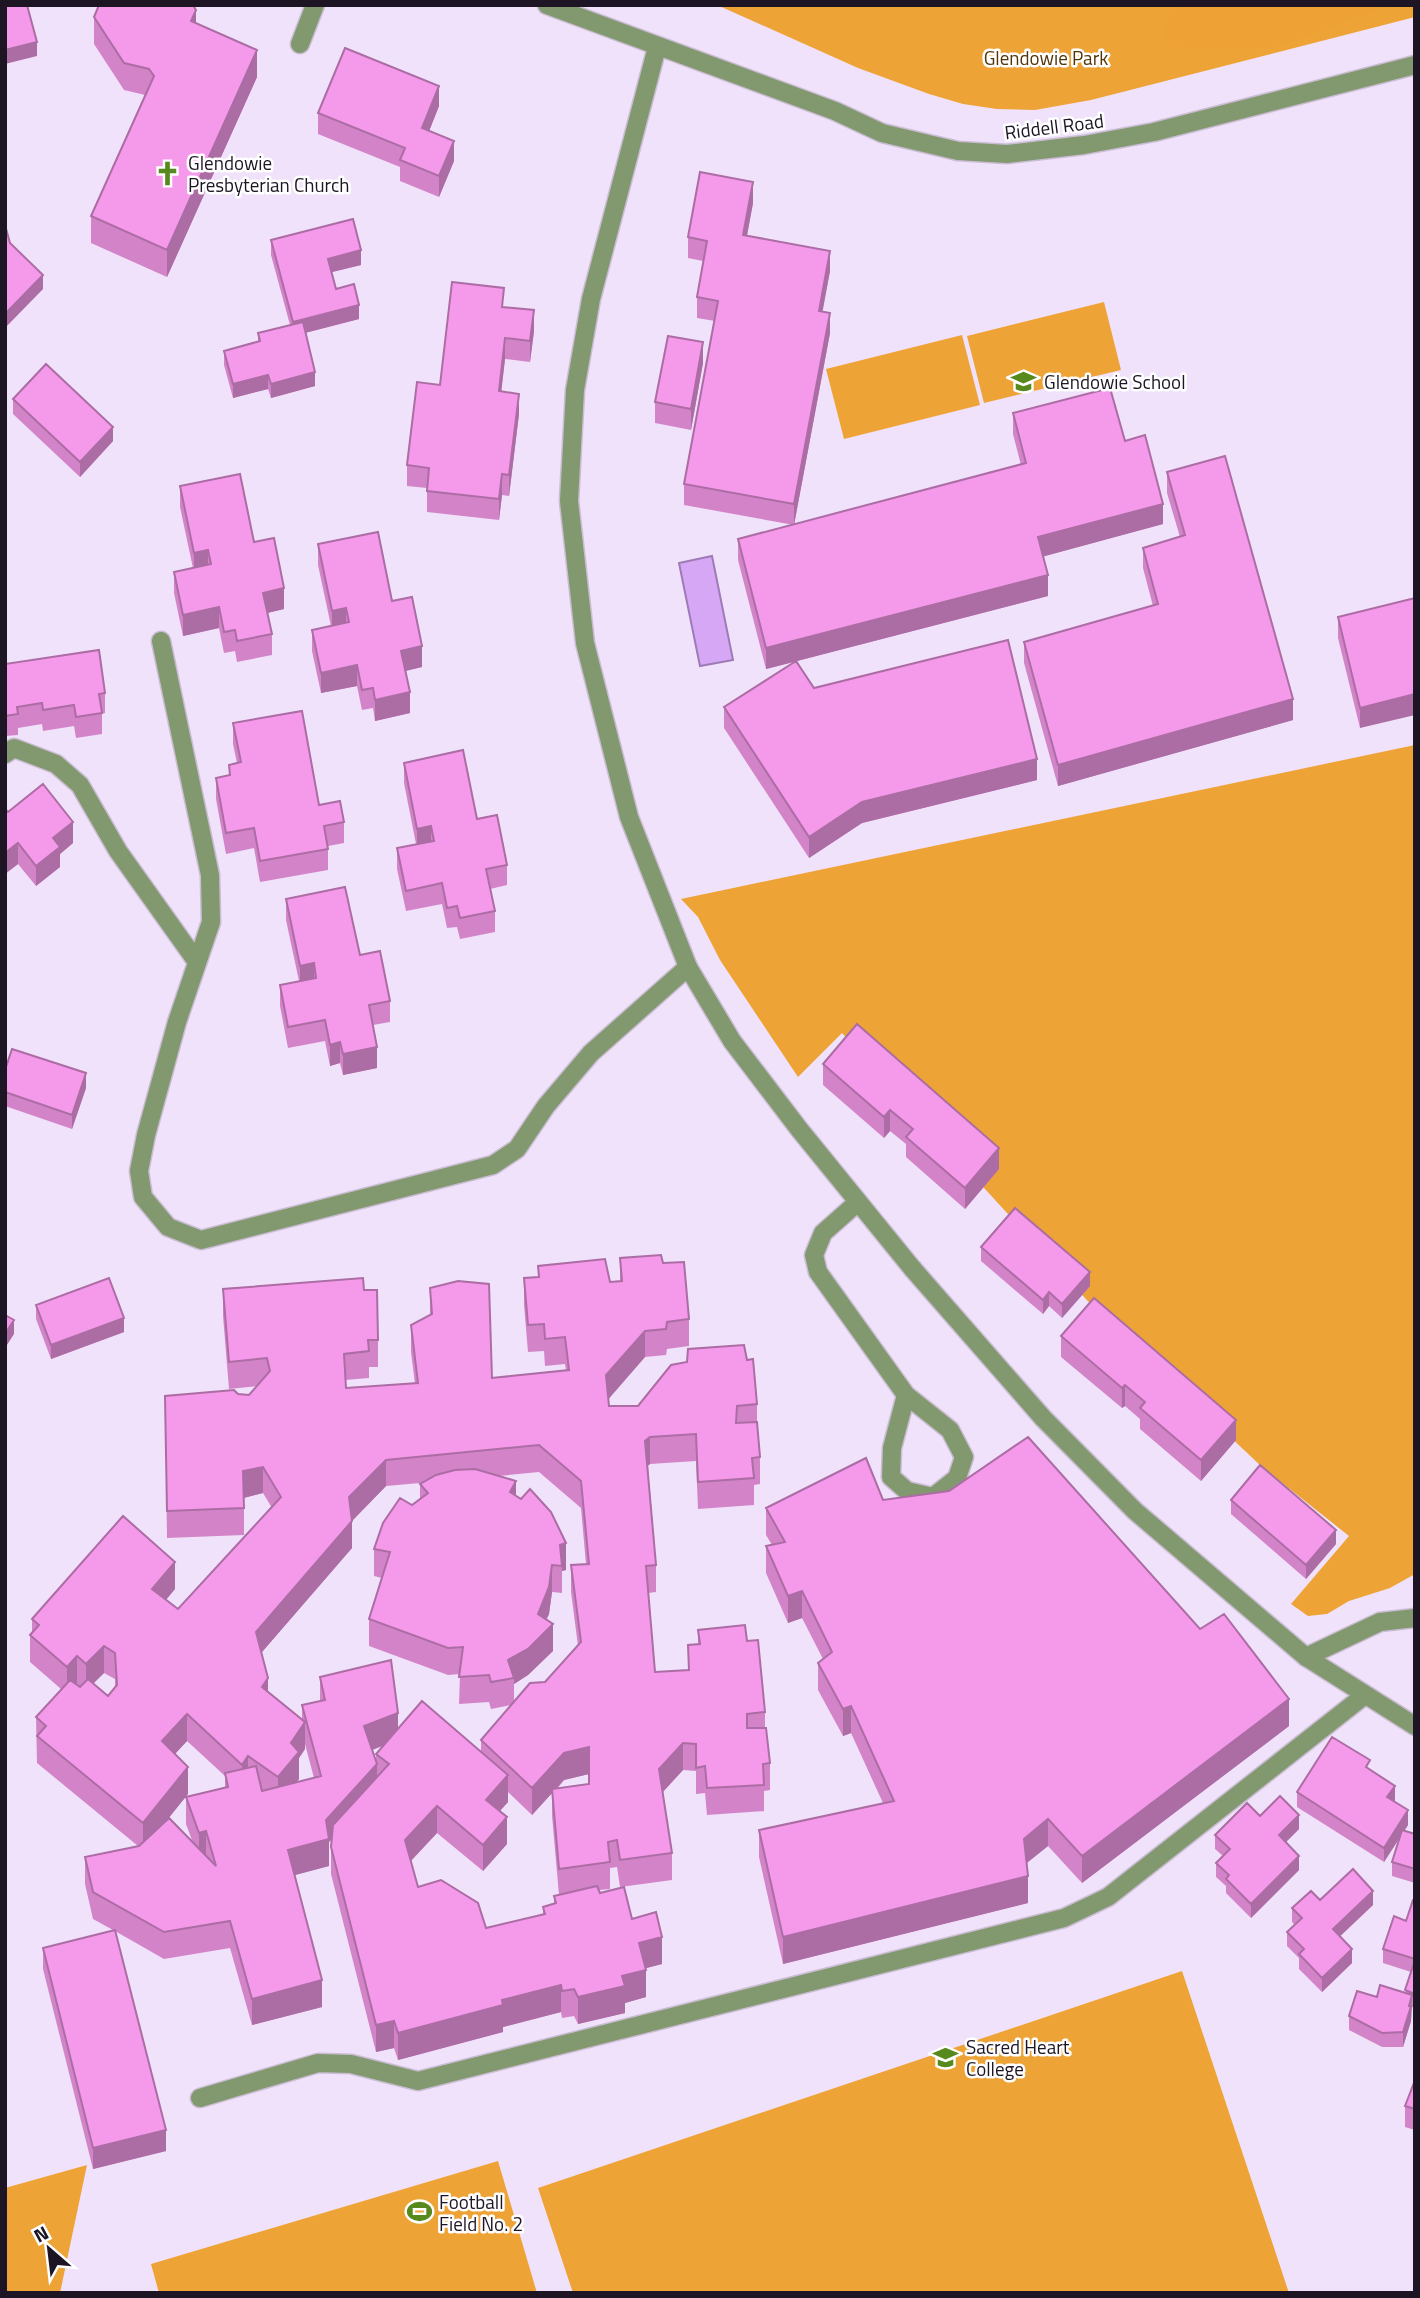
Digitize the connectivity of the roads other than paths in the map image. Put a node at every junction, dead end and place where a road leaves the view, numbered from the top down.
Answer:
1 (315, 5) edge
2 (547, 5) edge
3 (300, 44) dead end
4 (657, 47) junction
5 (1415, 65) edge
6 (161, 641) dead end
7 (5, 754) edge
8 (197, 962) junction
9 (688, 967) junction
10 (858, 1202) junction
11 (906, 1395) junction
12 (1415, 1618) edge
13 (1306, 1657) junction
14 (1365, 1695) junction
15 (1415, 1726) edge
16 (200, 2098) dead end

1 - 3 street
2 - 4 street, Riddell Road
4 - 5 street, Riddell Road
4 - 9 street
6 - 8 street
7 - 8 street
8 - 9 street
9 - 10 street
10 - 11 street
10 - 13 street
11 - 11 street
12 - 13 street
13 - 14 street
14 - 15 street
14 - 16 street

